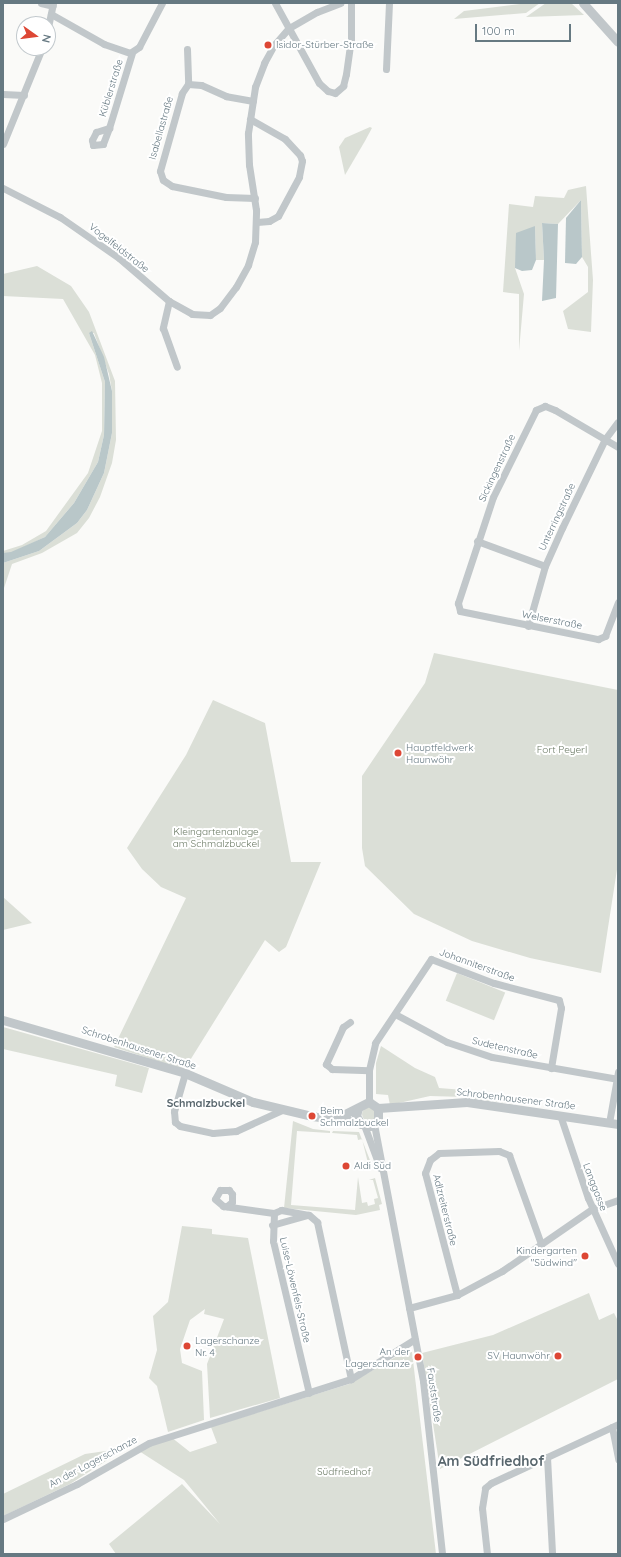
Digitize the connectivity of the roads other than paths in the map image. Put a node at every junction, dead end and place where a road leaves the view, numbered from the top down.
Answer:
1 (41, 3) edge
2 (162, 3) edge
3 (275, 3) edge
4 (340, 3) edge
5 (351, 3) edge
6 (389, 3) edge
7 (583, 3) edge
8 (53, 4) edge
9 (51, 14) joint
10 (288, 28) junction
11 (618, 42) edge
12 (187, 49) dead end
13 (132, 53) junction
14 (39, 56) edge
15 (386, 69) dead end
16 (188, 84) junction
17 (3, 94) edge
18 (24, 95) junction
19 (253, 101) junction
20 (250, 119) junction
21 (109, 128) dead end
22 (3, 144) edge
23 (3, 188) edge
24 (255, 198) junction
25 (257, 222) junction
26 (170, 301) junction
27 (177, 367) dead end
28 (618, 422) edge
29 (605, 439) junction
30 (618, 447) edge
31 (477, 541) junction
32 (545, 566) junction
33 (618, 602) edge
34 (460, 611) joint
35 (528, 626) junction
36 (395, 1014) junction
37 (3, 1020) edge
38 (350, 1022) dead end
39 (551, 1068) junction
40 (369, 1070) junction
41 (185, 1073) junction
42 (618, 1076) edge
43 (369, 1102) junction
44 (411, 1105) junction
45 (358, 1108) junction
46 (378, 1108) junction
47 (282, 1110) junction
48 (560, 1115) junction
49 (337, 1118) junction
50 (377, 1121) junction
51 (614, 1123) edge
52 (361, 1124) junction
53 (381, 1170) junction
54 (618, 1200) edge
55 (227, 1206) dead end
56 (592, 1209) junction
57 (274, 1212) junction
58 (309, 1215) junction
59 (272, 1225) junction
60 (541, 1244) junction
61 (617, 1260) edge
62 (457, 1295) junction
63 (409, 1308) junction
64 (415, 1339) junction
65 (351, 1379) junction
66 (308, 1393) junction
67 (615, 1426) edge
68 (547, 1457) junction
69 (618, 1459) edge
70 (3, 1519) edge
71 (442, 1554) edge
72 (487, 1554) edge
73 (552, 1554) edge

1 - 8 street
2 - 13 street
3 - 10 street
4 - 10 street
5 - 10 street
6 - 15 street
7 - 11 street
8 - 9 street
9 - 13 street
10 - 19 street
12 - 16 street, Isabellastraße
13 - 21 street, Küblerstraße
14 - 18 street
16 - 19 street
16 - 24 street, Isabellastraße
17 - 18 street
18 - 22 street
19 - 20 street
20 - 24 street
20 - 25 street
23 - 26 street, Vogelfeldstraße
24 - 25 street
25 - 26 street, Vogelfeldstraße
26 - 27 street
28 - 29 street, Unterringstraße
29 - 30 street
29 - 31 street, Sickingenstraße
29 - 32 street, Unterringstraße
31 - 32 street
31 - 34 street, Sickingenstraße
32 - 35 street, Unterringstraße
33 - 35 street, Welserstraße
34 - 35 street, Welserstraße
36 - 39 street, Sudetenstraße
36 - 39 street, Johanniterstraße
36 - 40 street, Johanniterstraße
37 - 41 street, Schrobenhausener Straße
38 - 40 street
39 - 42 street, Sudetenstraße
40 - 43 street, Johanniterstraße
41 - 47 street, Schrobenhausener Straße
41 - 47 street
42 - 51 street
43 - 45 street
43 - 46 street
44 - 46 street, Schrobenhausener Straße
44 - 48 street, Schrobenhausener Straße
44 - 50 street, Schrobenhausener Straße
45 - 49 street
45 - 52 street
46 - 50 street
47 - 49 street, Schrobenhausener Straße
48 - 51 street, Schrobenhausener Straße
48 - 56 street, Langgasse
49 - 52 street, Schrobenhausener Straße
50 - 52 street
50 - 53 street, Fauststraße
52 - 53 street, Fauststraße
53 - 63 street, Fauststraße
54 - 56 street
55 - 57 street
56 - 60 street
56 - 61 street, Langgasse
57 - 58 street
57 - 59 street, Luise-Löwenfels-Straße
58 - 59 street
58 - 65 street
59 - 66 street, Luise-Löwenfels-Straße
60 - 62 street
60 - 62 street, Adlzreiterstraße
62 - 63 street
63 - 64 street, Fauststraße
64 - 65 street, An der Lagerschanze
64 - 71 street, Fauststraße
65 - 66 street, An der Lagerschanze
66 - 70 street, An der Lagerschanze
67 - 68 street
67 - 69 street
68 - 72 street
68 - 73 street

